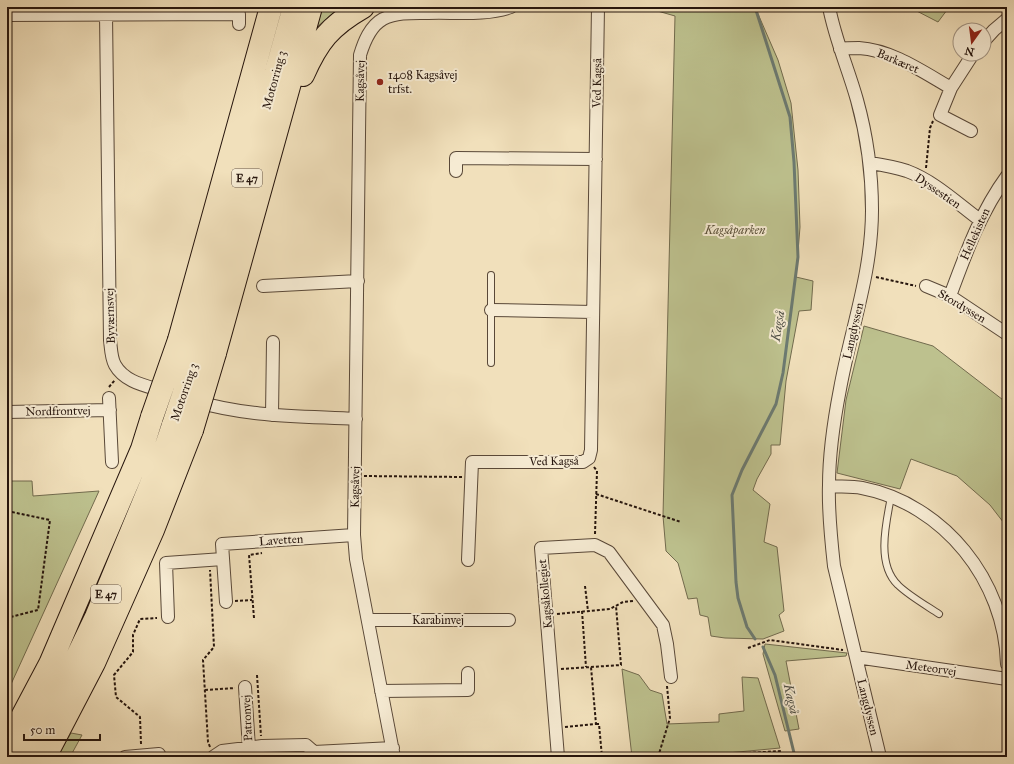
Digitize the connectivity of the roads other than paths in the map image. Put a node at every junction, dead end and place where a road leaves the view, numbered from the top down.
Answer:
1 (259, 7) edge
2 (271, 7) edge
3 (294, 7) edge
4 (312, 7) edge
5 (363, 7) edge
6 (512, 7) edge
7 (598, 7) edge
8 (829, 7) edge
9 (106, 14) junction
10 (7, 15) edge
11 (1007, 19) edge
12 (239, 24) dead end
13 (992, 32) edge
14 (840, 49) junction
15 (968, 62) edge
16 (951, 88) junction
17 (971, 130) dead end
18 (234, 140) junction
19 (596, 159) junction
20 (870, 163) junction
21 (456, 171) dead end
22 (1007, 176) edge
23 (260, 197) junction
24 (980, 220) junction
25 (491, 275) dead end
26 (358, 281) junction
27 (263, 286) dead end
28 (926, 286) road end
29 (950, 296) junction
30 (491, 310) junction
31 (593, 312) junction
32 (1007, 334) edge
33 (273, 342) dead end
34 (207, 350) junction
35 (491, 363) dead end
36 (7, 412) edge
37 (272, 415) junction
38 (356, 419) junction
39 (182, 428) junction
40 (112, 462) dead end
41 (829, 486) junction
42 (891, 497) junction
43 (354, 535) junction
44 (223, 559) junction
45 (468, 560) dead end
46 (226, 602) dead end
47 (939, 614) dead end
48 (168, 617) road end
49 (368, 620) junction
50 (508, 620) dead end
51 (856, 657) junction
52 (50, 664) junction
53 (1007, 664) edge
54 (468, 673) dead end
55 (671, 677) road end
56 (1007, 679) edge
57 (245, 687) road end
58 (381, 691) junction
59 (7, 726) edge
60 (7, 745) edge
61 (248, 748) junction
62 (394, 752) edge
63 (215, 756) edge
64 (24, 757) edge
65 (45, 757) edge
66 (125, 757) edge
67 (159, 757) edge
68 (558, 757) edge
69 (880, 757) edge

1 - 18 highway
2 - 18 highway, Motorring 3 / E 47
3 - 34 highway, Motorring 3 / E 47
4 - 23 highway
5 - 23 highway
6 - 26 street, Kagsåvej
7 - 19 street, Ved Kagså
8 - 14 street, Langdyssen
9 - 10 street
9 - 12 street
9 - 37 street, Byværnsvej
11 - 13 street
14 - 16 street, Barkæret
14 - 20 street, Langdyssen
15 - 16 street
16 - 17 street
18 - 52 highway, Motorring 3 / E 47, bridge
19 - 21 street
19 - 31 street, Ved Kagså
20 - 24 street, Dyssestien
20 - 41 street, Langdyssen
22 - 24 street, Hellekisten
23 - 34 highway
24 - 29 street, Hellekisten
25 - 30 lane
26 - 27 street
26 - 38 street, Kagsåvej
28 - 29 street, Stordyssen
29 - 32 street, Stordyssen
30 - 31 street
30 - 35 lane
31 - 45 street, Ved Kagså
33 - 37 street
34 - 39 highway, Motorring 3 / E 47, bridge
36 - 40 street, Nordfrontvej
37 - 38 street, Byværnsvej
38 - 43 street, Kagsåvej
39 - 64 highway, Motorring 3 / E 47
39 - 65 highway
41 - 42 street
41 - 51 street, Langdyssen
42 - 47 lane
42 - 53 street
43 - 44 street, Lavetten
43 - 49 street, Kagsåvej
44 - 46 street, Lavetten
44 - 48 street
49 - 50 street, Karabinvej
49 - 58 street, Kagsåvej
51 - 56 street, Meteorvej
51 - 69 street, Langdyssen
52 - 59 highway
52 - 60 highway, Motorring 3 / E 47
54 - 58 street
55 - 68 street, Kagsåkollegiet
57 - 61 street, Patronvej
58 - 62 street, Kagsåvej
61 - 62 street, Patronvej
61 - 63 street, Patronvej
66 - 67 street

